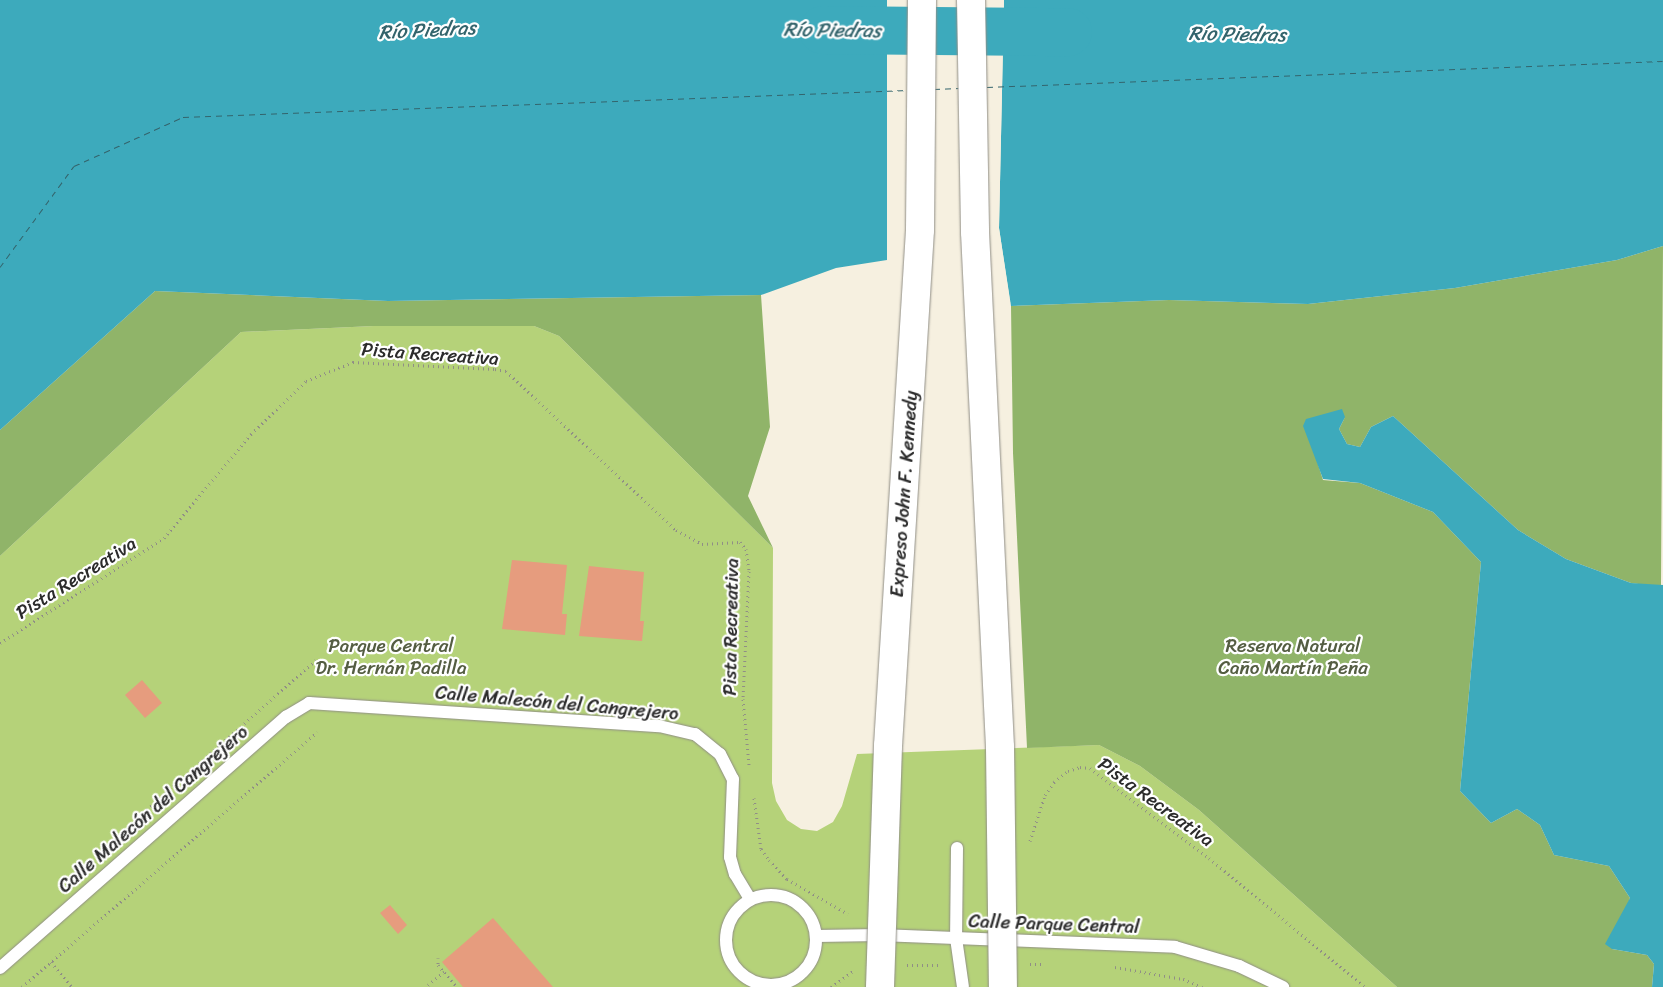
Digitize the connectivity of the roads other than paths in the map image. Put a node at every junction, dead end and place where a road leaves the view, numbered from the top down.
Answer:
1 (922, 0) edge
2 (971, 0) edge
3 (957, 848) dead end
4 (750, 899) junction
5 (816, 936) junction
6 (956, 938) junction
7 (0, 968) edge
8 (780, 986) edge
9 (880, 987) edge
10 (963, 987) edge
11 (1004, 987) edge
12 (1283, 987) edge

1 - 9 highway, Expreso John F. Kennedy, bridge
2 - 11 highway, bridge
3 - 6 lane
4 - 5 lane
4 - 7 lane, Calle Malecón del Cangrejero
4 - 8 lane
5 - 6 lane, Calle Parque Central
5 - 8 lane
6 - 10 lane
6 - 12 lane, Calle Parque Central

